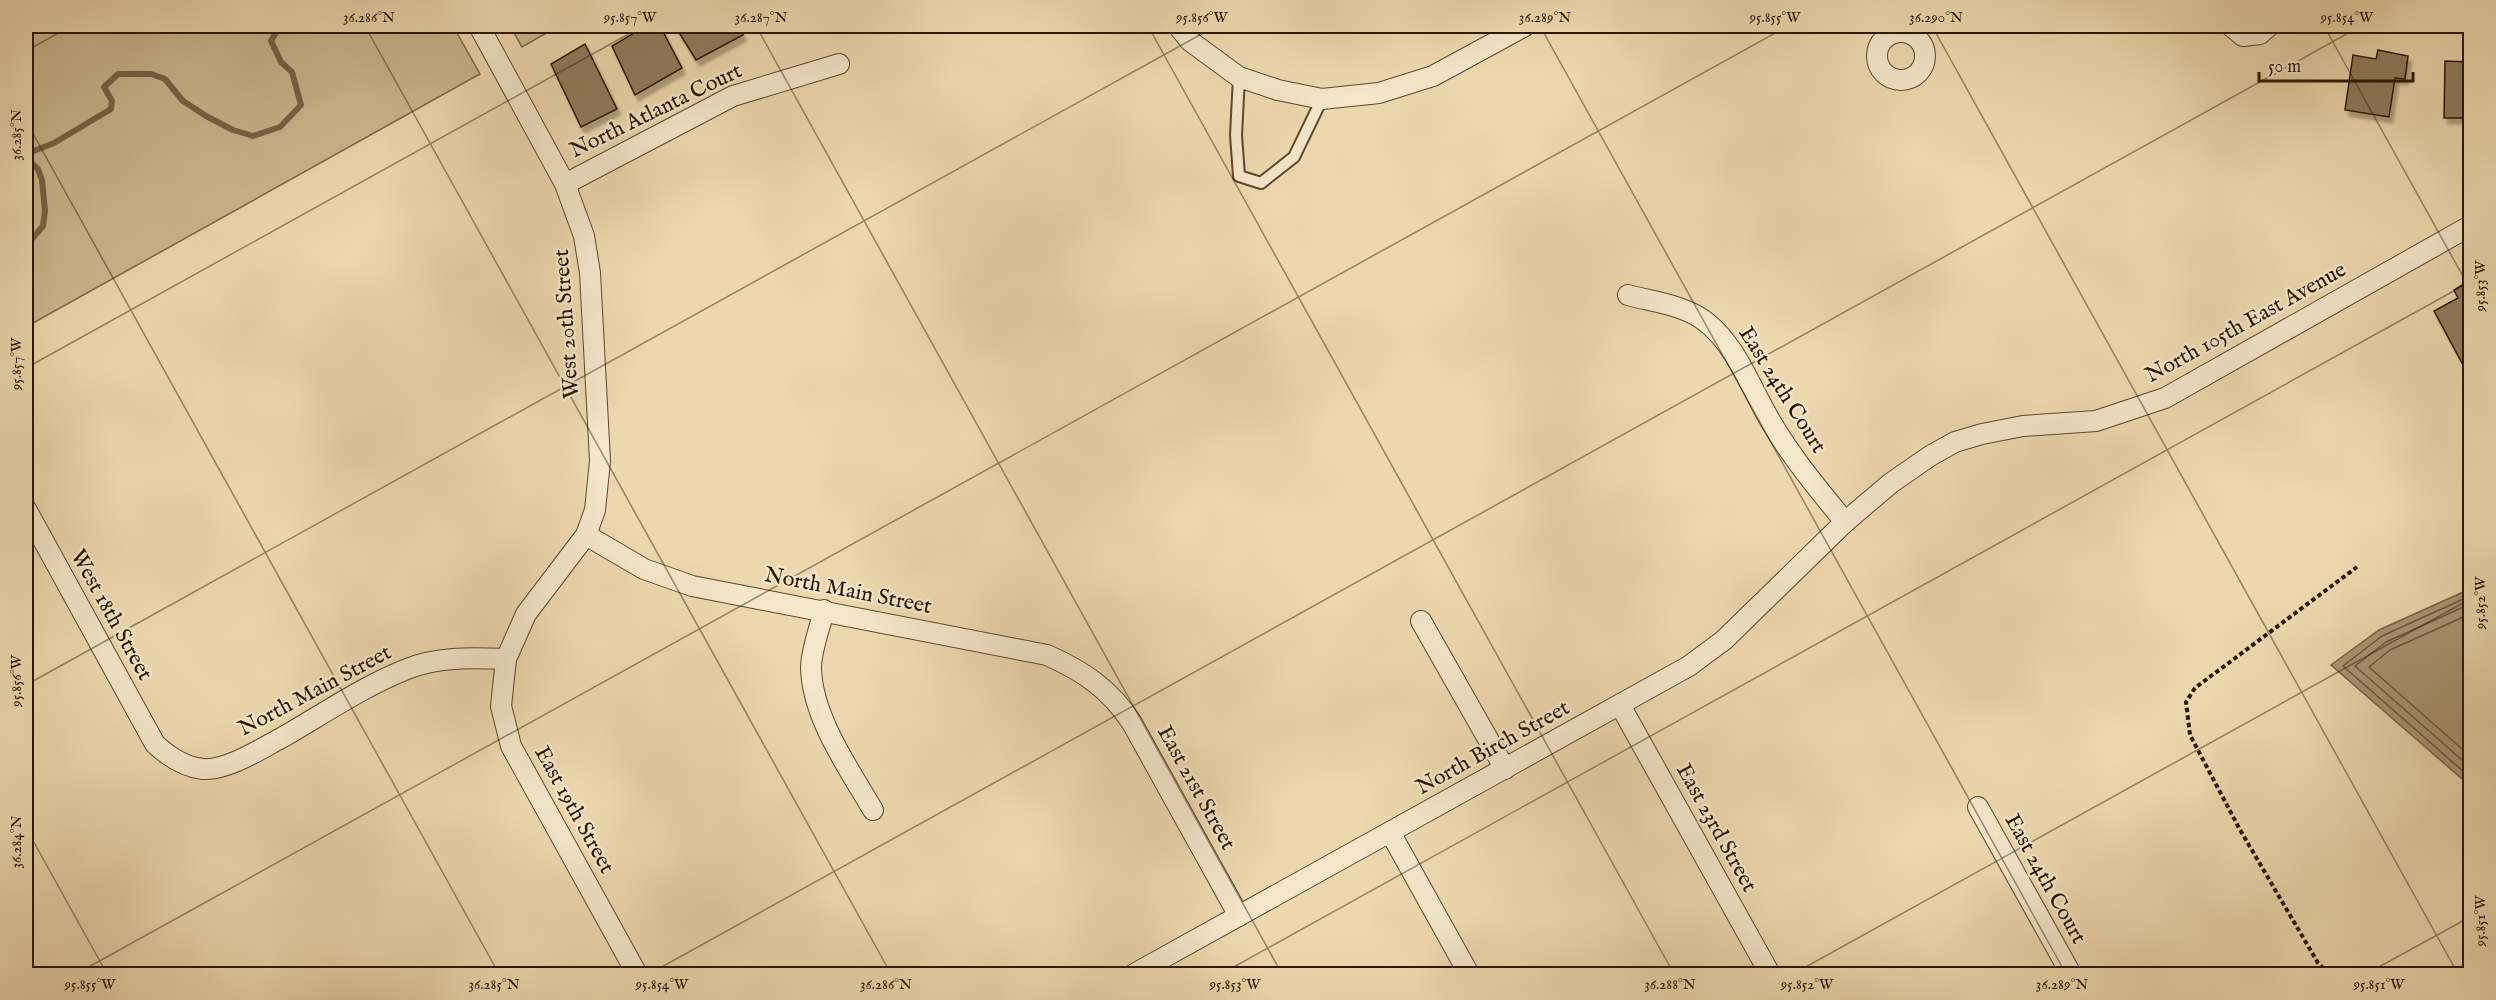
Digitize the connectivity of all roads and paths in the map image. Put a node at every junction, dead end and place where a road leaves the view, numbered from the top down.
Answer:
1 (479, 26) edge
2 (1178, 26) edge
3 (1525, 26) edge
4 (2230, 26) edge
5 (2269, 26) edge
6 (839, 64) dead end
7 (1239, 76) junction
8 (1322, 99) junction
9 (565, 184) junction
10 (2470, 226) edge
11 (1628, 295) dead end
12 (26, 509) edge
13 (1845, 522) junction
14 (586, 535) junction
15 (2357, 567) dead end
16 (824, 610) junction
17 (1421, 621) dead end
18 (507, 658) junction
19 (1104, 687) joint
20 (1620, 705) junction
21 (155, 744) joint
22 (1505, 769) junction
23 (1978, 807) dead end
24 (873, 810) dead end
25 (1390, 832) junction
26 (1239, 916) junction
27 (637, 975) edge
28 (1134, 975) edge
29 (1469, 975) edge
30 (1770, 975) edge
31 (2071, 975) edge
32 (2329, 975) edge

1 - 9 street, West 20th Street
2 - 7 street
3 - 8 street
4 - 5 street
6 - 9 street, North Atlanta Court
7 - 8 street
7 - 8 lane
9 - 14 street, West 20th Street
10 - 13 street, North 105th East Avenue
11 - 13 street, East 24th Court
12 - 21 street, West 18th Street
13 - 20 street, North Birch Street
14 - 16 street, North Main Street
14 - 18 street, West 20th Street
15 - 32 path
16 - 19 street, North Main Street
16 - 24 street
17 - 22 street
18 - 21 street, North Main Street
18 - 27 street, East 19th Street
19 - 26 street, East 21st Street
20 - 22 street, North Birch Street
20 - 30 street, East 23rd Street
22 - 25 street, North Birch Street
23 - 31 street, East 24th Court
25 - 26 street, North Birch Street
25 - 29 street
26 - 28 street, North Birch Street

